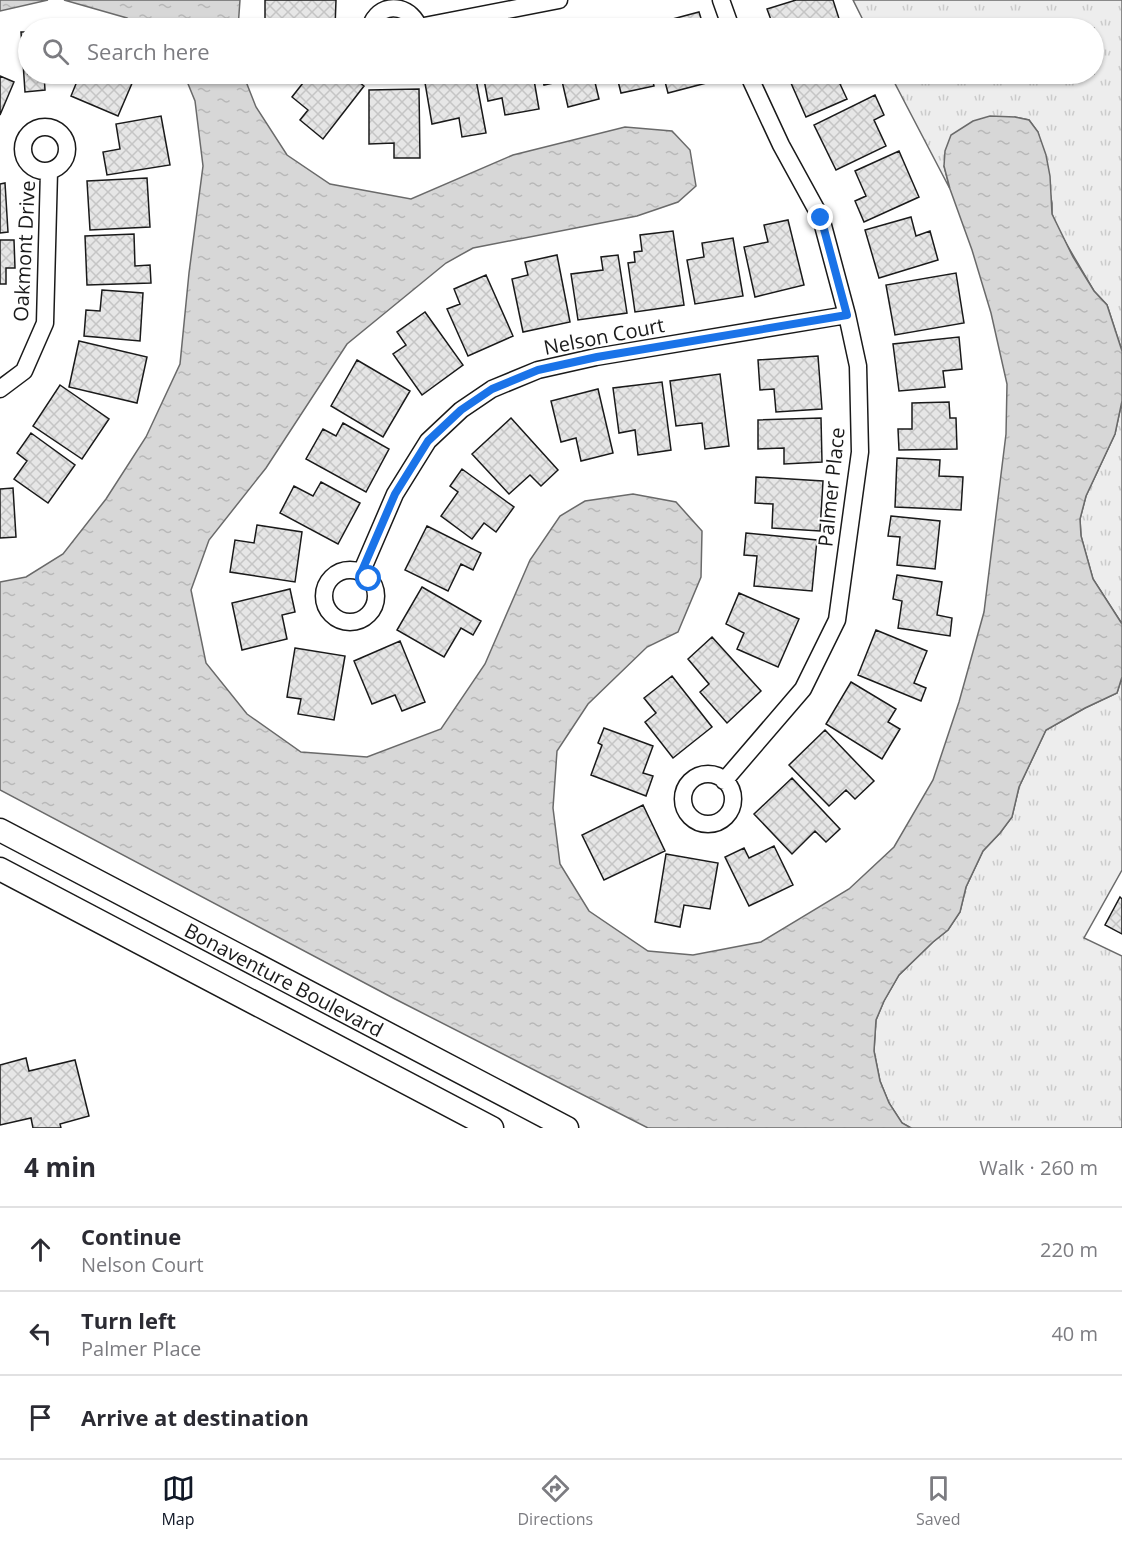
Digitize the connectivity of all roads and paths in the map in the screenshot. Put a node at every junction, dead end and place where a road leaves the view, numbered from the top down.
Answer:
1 (559, 0) edge
2 (721, 0) edge
3 (375, 18) edge
4 (415, 18) edge
5 (469, 18) edge
6 (727, 18) edge
7 (753, 84) edge
8 (49, 171) dead end
9 (847, 315) junction
10 (0, 389) edge
11 (361, 573) dead end
12 (724, 781) dead end
13 (0, 830) edge
14 (0, 869) edge
15 (492, 1128) edge
16 (567, 1128) edge

1 - 5 street
2 - 6 street
3 - 4 street
7 - 9 street, Palmer Place
8 - 10 street, Oakmont Drive
9 - 11 street, Nelson Court
9 - 12 street, Palmer Place
13 - 16 main road, Bonaventure Boulevard
14 - 15 main road, Bonaventure Boulevard

